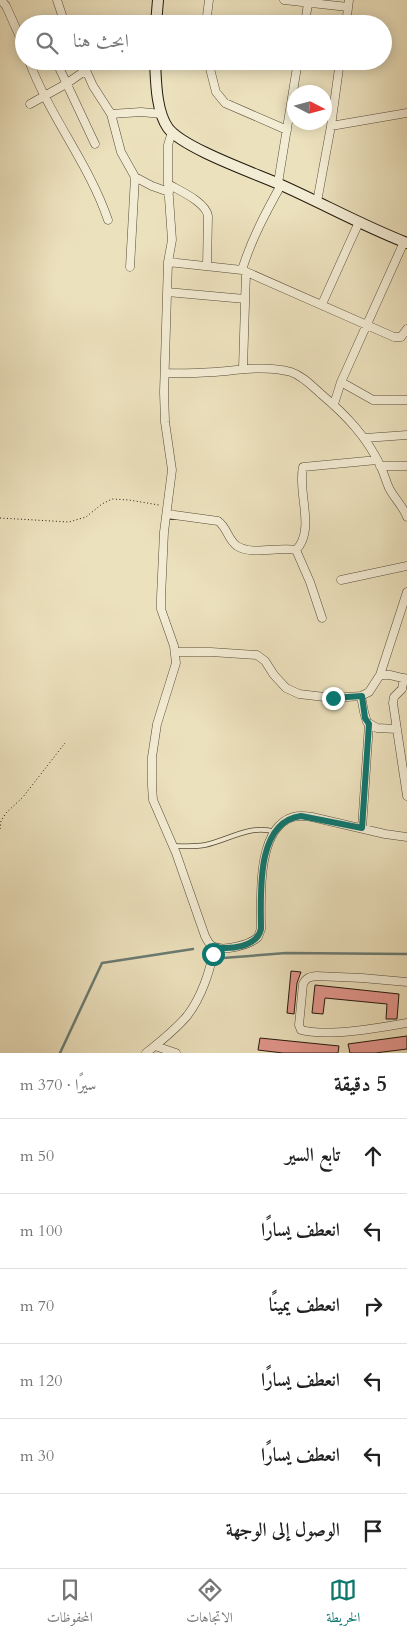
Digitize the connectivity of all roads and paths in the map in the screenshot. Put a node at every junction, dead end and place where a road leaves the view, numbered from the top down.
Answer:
1 (1, 0) edge
2 (57, 0) edge
3 (158, 0) edge
4 (209, 0) edge
5 (284, 0) edge
6 (308, 3) junction
7 (349, 3) edge
8 (62, 15) edge
9 (157, 15) edge
10 (207, 15) edge
11 (306, 15) edge
12 (15, 22) edge
13 (33, 70) edge
14 (60, 70) edge
15 (86, 70) joint
16 (156, 70) edge
17 (210, 70) edge
18 (297, 70) edge
19 (339, 70) edge
20 (66, 84) junction
21 (294, 85) edge
22 (45, 94) junction
23 (30, 104) dead end
24 (407, 113) edge
25 (111, 114) junction
26 (162, 114) junction
27 (332, 119) edge
28 (332, 126) edge
29 (287, 130) joint
30 (330, 130) edge
31 (172, 132) junction
32 (95, 144) dead end
33 (135, 177) junction
34 (279, 184) junction
35 (168, 188) junction
36 (317, 202) junction
37 (108, 220) dead end
38 (359, 222) junction
39 (405, 243) edge
40 (168, 262) junction
41 (207, 266) junction
42 (130, 267) dead end
43 (244, 271) junction
44 (167, 292) junction
45 (245, 299) junction
46 (322, 304) junction
47 (366, 324) junction
48 (407, 329) edge
49 (243, 368) junction
50 (166, 373) junction
51 (341, 382) junction
52 (407, 400) edge
53 (334, 404) junction
54 (407, 435) edge
55 (365, 438) junction
56 (379, 463) junction
57 (407, 466) edge
58 (167, 510) junction
59 (406, 512) edge
60 (0, 518) edge
61 (296, 550) junction
62 (407, 566) edge
63 (340, 580) dead end
64 (407, 592) edge
65 (322, 618) dead end
66 (175, 652) junction
67 (380, 675) junction
68 (405, 678) edge
69 (362, 696) junction
70 (369, 724) junction
71 (397, 729) junction
72 (65, 744) dead end
73 (407, 796) edge
74 (362, 828) junction
75 (0, 829) edge
76 (275, 832) junction
77 (407, 837) edge
78 (173, 846) junction
79 (214, 947) junction
80 (407, 982) edge
81 (407, 1023) edge
82 (155, 1046) junction
83 (146, 1053) edge
84 (176, 1053) edge

1 - 12 street
2 - 8 street
3 - 9 street
4 - 10 street
5 - 6 street
6 - 7 street
6 - 11 street
13 - 22 street
14 - 20 street
15 - 20 street
15 - 25 street
16 - 26 street
17 - 29 street
18 - 21 street
19 - 27 street
20 - 22 street
20 - 32 street
22 - 23 street
22 - 37 street
24 - 28 street
25 - 26 street
25 - 33 street
26 - 31 street
29 - 34 street
30 - 36 street
31 - 34 street
31 - 35 street
33 - 35 street
33 - 42 street
34 - 36 street
34 - 43 street
35 - 40 street
35 - 41 street
36 - 38 street
38 - 39 street
38 - 46 street
39 - 47 street
40 - 41 street
40 - 44 street
41 - 43 street
43 - 45 street
43 - 46 street
44 - 45 street
44 - 50 street
45 - 49 street
46 - 47 street
47 - 48 street
47 - 51 street
49 - 50 street
49 - 53 street
50 - 58 street
51 - 52 street
51 - 53 street
53 - 55 street
54 - 55 street
55 - 56 street
56 - 57 street
56 - 59 street
56 - 61 street
58 - 60 path
58 - 61 street
58 - 66 street
61 - 65 street
62 - 63 street
64 - 67 street
66 - 69 street
66 - 78 street
67 - 68 street
67 - 69 street
68 - 71 street
69 - 70 street
70 - 71 street
70 - 74 street
71 - 73 street
72 - 75 path
74 - 76 street
74 - 77 street
76 - 78 lane
76 - 79 street
78 - 79 street
79 - 82 street
80 - 81 street
82 - 83 street
82 - 84 street

